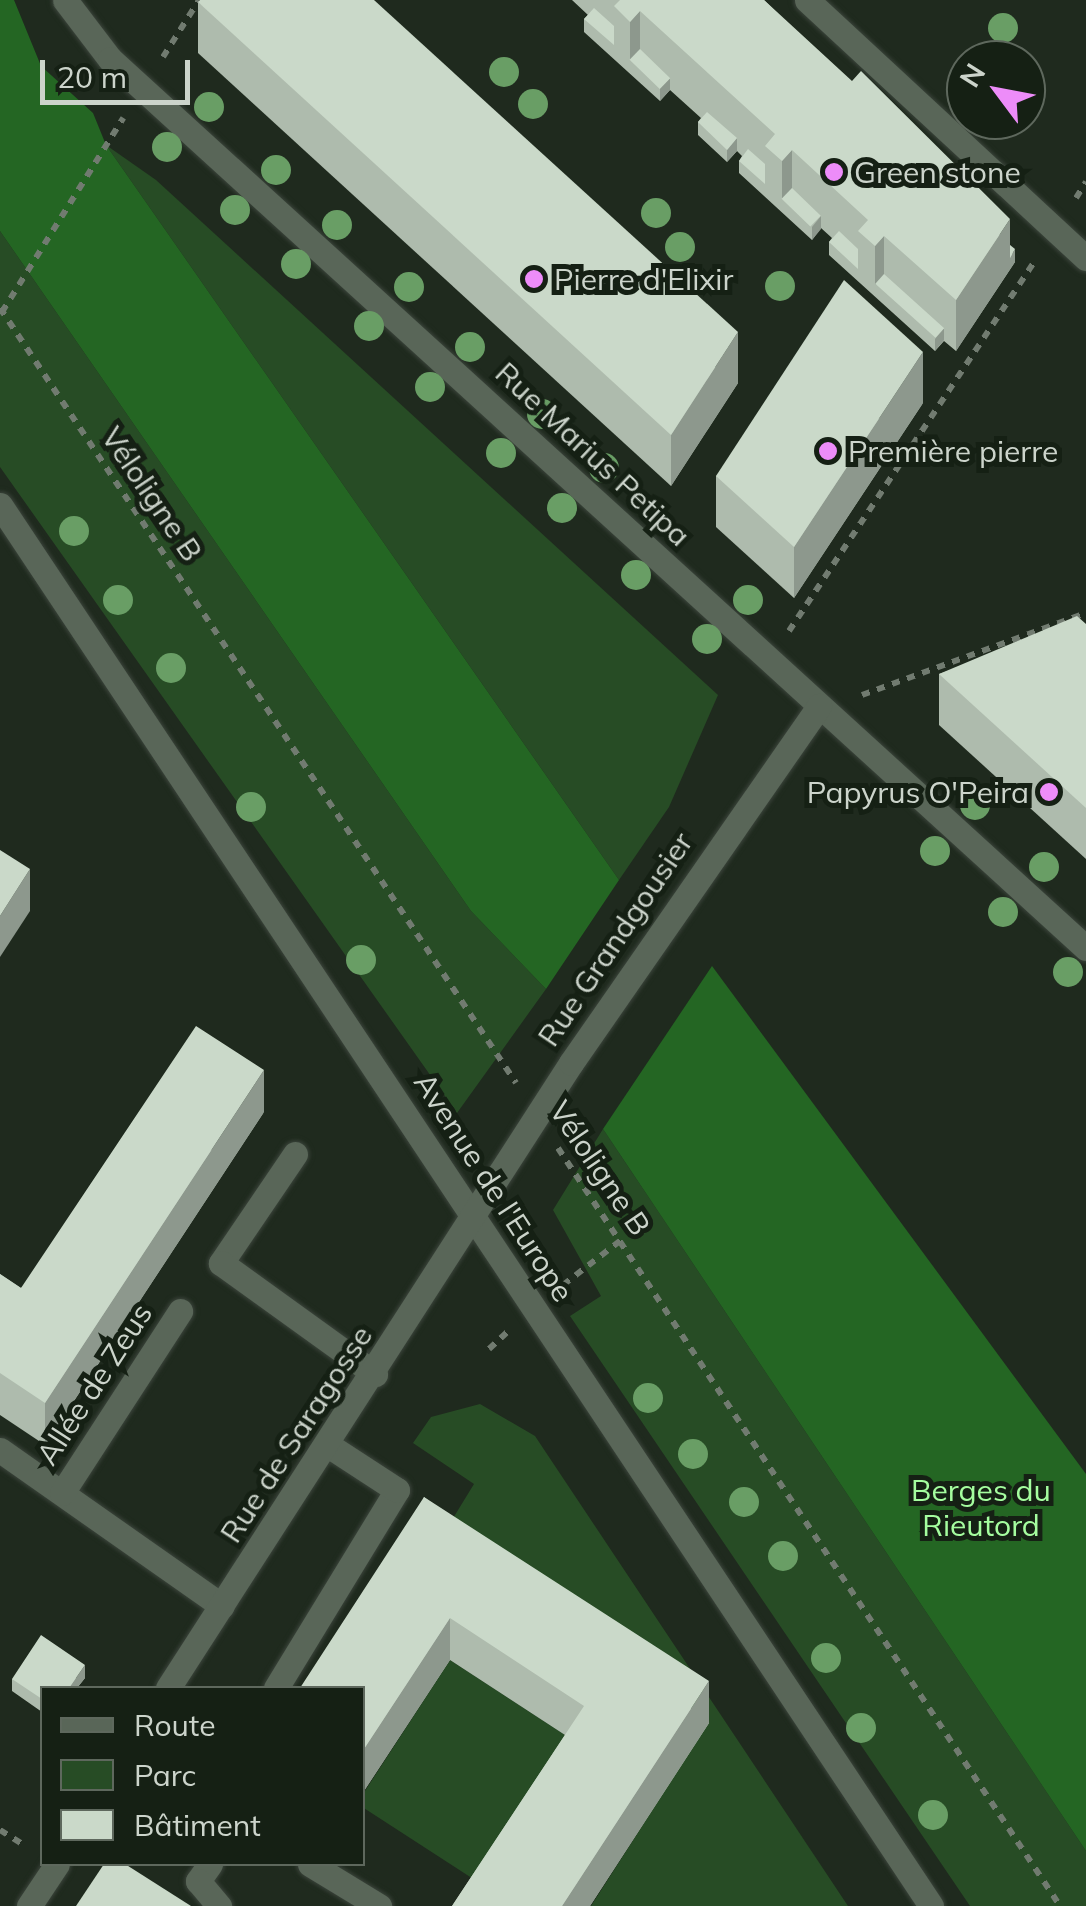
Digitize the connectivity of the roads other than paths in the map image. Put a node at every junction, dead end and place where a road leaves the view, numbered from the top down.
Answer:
1 (65, 0) edge
2 (807, 0) edge
3 (1086, 258) edge
4 (0, 505) edge
5 (819, 706) junction
6 (1086, 948) edge
7 (296, 1154) dead end
8 (475, 1214) junction
9 (180, 1311) dead end
10 (375, 1374) junction
11 (328, 1445) junction
12 (0, 1450) edge
13 (62, 1493) junction
14 (222, 1606) junction
15 (169, 1686) edge
16 (277, 1686) edge
17 (57, 1866) edge
18 (209, 1866) edge
19 (313, 1866) edge
20 (29, 1906) edge
21 (219, 1906) edge
22 (379, 1906) edge
23 (931, 1906) edge

1 - 5 street, Rue Marius Petipa
2 - 3 street
4 - 8 street, Avenue de l'Europe
5 - 6 street, Rue Marius Petipa
5 - 8 street, Rue Grandgousier
7 - 10 street
8 - 10 street, Rue de Saragosse
8 - 23 street, Avenue de l'Europe
9 - 13 street, Allée de Zeus
10 - 11 street, Rue de Saragosse
11 - 14 street, Rue de Saragosse
11 - 16 street
12 - 13 street, Allée de Zeus
13 - 14 street, Allée de Zeus
14 - 15 street, Rue de Saragosse
17 - 20 street
18 - 21 street
19 - 22 street

